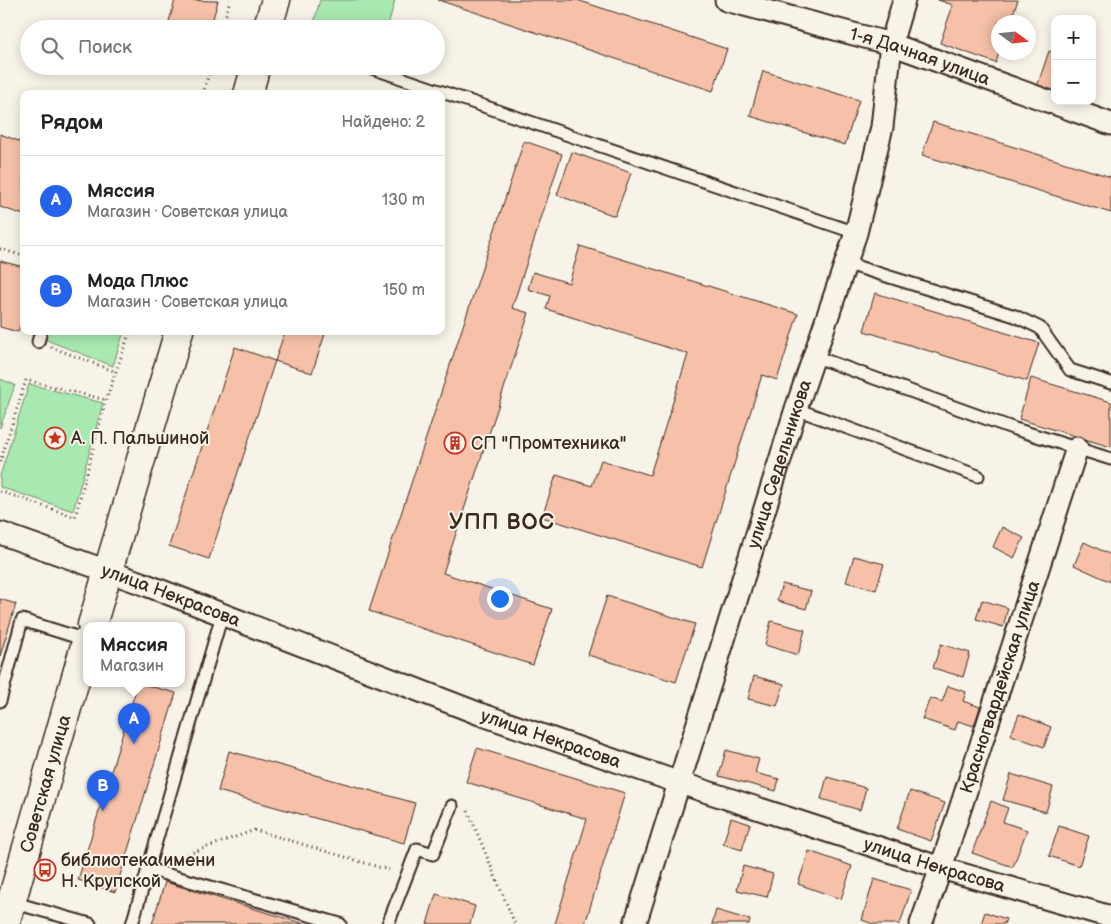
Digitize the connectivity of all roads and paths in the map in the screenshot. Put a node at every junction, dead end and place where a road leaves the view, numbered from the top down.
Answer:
1 (230, 0) edge
2 (276, 0) edge
3 (726, 0) edge
4 (904, 0) edge
5 (224, 20) edge
6 (270, 20) edge
7 (891, 44) junction
8 (208, 75) edge
9 (253, 75) edge
10 (392, 75) edge
11 (203, 90) edge
12 (249, 90) edge
13 (436, 90) edge
14 (445, 93) edge
15 (1111, 124) edge
16 (856, 234) junction
17 (0, 249) edge
18 (20, 255) edge
19 (845, 263) junction
20 (129, 335) edge
21 (178, 335) edge
22 (39, 337) edge
23 (816, 357) junction
24 (116, 372) junction
25 (1111, 383) edge
26 (106, 400) junction
27 (796, 410) junction
28 (1077, 448) junction
29 (1111, 459) edge
30 (0, 462) edge
31 (978, 476) dead end
32 (0, 491) edge
33 (0, 533) edge
34 (108, 572) junction
35 (222, 615) junction
36 (93, 622) edge
37 (83, 640) edge
38 (83, 651) edge
39 (0, 701) edge
40 (680, 783) junction
41 (452, 806) dead end
42 (468, 811) dead end
43 (941, 868) junction
44 (148, 869) junction
45 (406, 876) junction
46 (8, 913) edge
47 (1111, 917) edge
48 (90, 924) edge
49 (132, 924) edge
50 (340, 924) edge
51 (388, 924) edge
52 (515, 924) edge
53 (635, 924) edge
54 (920, 924) edge

1 - 5 path
2 - 6 main road
3 - 7 street, 1-я Дачная улица
4 - 7 street, улица Седельникова
7 - 15 street, 1-я Дачная улица
7 - 16 street, улица Седельникова
8 - 11 path
9 - 12 main road
10 - 13 lane
14 - 16 lane
16 - 19 street, улица Седельникова
17 - 18 path
19 - 23 street, улица Седельникова
19 - 25 lane
20 - 24 path
21 - 34 main road
22 - 24 path
23 - 27 street, улица Седельникова
23 - 28 lane
24 - 26 path
26 - 30 path
26 - 32 path
27 - 31 lane
27 - 40 street, улица Седельникова
28 - 29 lane
28 - 43 street, Красногвардейская улица
33 - 34 street, улица Некрасова
34 - 35 street, улица Некрасова
34 - 36 main road
35 - 40 street, улица Некрасова
35 - 44 lane
37 - 39 lane
38 - 46 main road, Советская улица
40 - 43 street, улица Некрасова
40 - 53 street, улица Седельникова
41 - 45 lane
42 - 52 path
43 - 47 street, улица Некрасова
43 - 54 street, Красногвардейская улица
44 - 45 path
44 - 49 lane
44 - 50 lane
45 - 51 lane
46 - 48 lane

